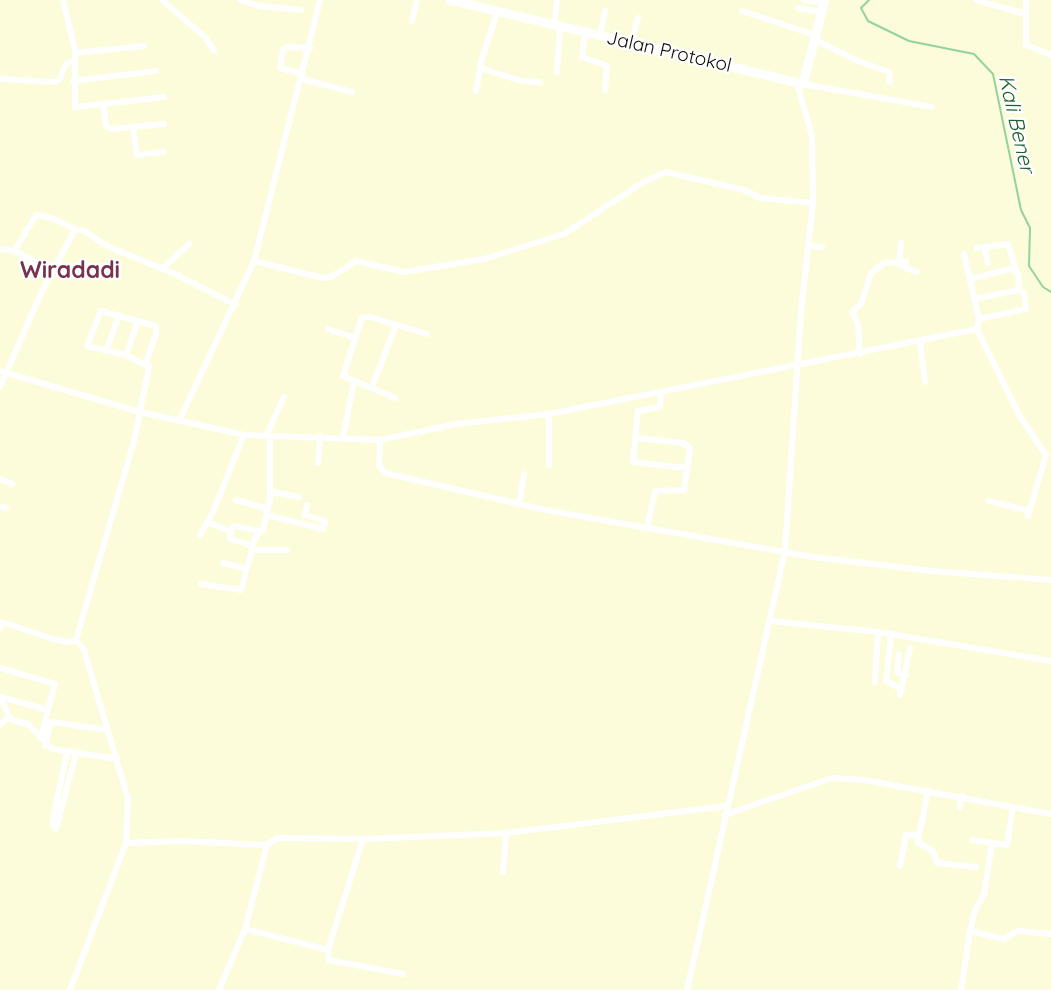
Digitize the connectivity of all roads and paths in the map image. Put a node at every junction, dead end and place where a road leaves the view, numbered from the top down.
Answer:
1 (63, 0) edge
2 (162, 0) edge
3 (240, 0) edge
4 (320, 0) edge
5 (417, 0) edge
6 (450, 0) edge
7 (557, 0) edge
8 (804, 0) edge
9 (976, 0) edge
10 (1026, 0) edge
11 (823, 5) edge
12 (798, 8) dead end
13 (301, 10) dead end
14 (605, 10) dead end
15 (742, 11) dead end
16 (497, 12) junction
17 (1026, 14) junction
18 (638, 18) dead end
19 (412, 21) dead end
20 (557, 26) junction
21 (584, 32) junction
22 (600, 36) junction
23 (814, 37) junction
24 (631, 43) junction
25 (144, 46) dead end
26 (310, 48) junction
27 (214, 51) dead end
28 (1051, 55) edge
29 (75, 57) junction
30 (480, 68) junction
31 (156, 71) dead end
32 (557, 72) dead end
33 (303, 77) junction
34 (0, 79) edge
35 (73, 81) junction
36 (540, 82) dead end
37 (890, 82) dead end
38 (800, 84) junction
39 (605, 90) dead end
40 (476, 91) dead end
41 (352, 92) dead end
42 (164, 97) dead end
43 (103, 104) junction
44 (932, 107) dead end
45 (164, 124) dead end
46 (134, 127) junction
47 (163, 152) dead end
48 (813, 203) junction
49 (77, 230) junction
50 (901, 243) dead end
51 (190, 244) dead end
52 (809, 246) junction
53 (822, 247) dead end
54 (0, 248) edge
55 (15, 251) junction
56 (964, 254) dead end
57 (254, 261) junction
58 (902, 262) junction
59 (988, 263) dead end
60 (162, 269) junction
61 (52, 270) junction
62 (1016, 270) junction
63 (917, 272) dead end
64 (971, 279) junction
65 (1019, 290) junction
66 (975, 299) junction
67 (236, 305) junction
68 (119, 315) junction
69 (979, 319) junction
70 (138, 321) junction
71 (396, 325) junction
72 (328, 329) dead end
73 (977, 329) junction
74 (427, 334) dead end
75 (355, 338) junction
76 (920, 343) junction
77 (106, 351) junction
78 (860, 354) junction
79 (126, 355) junction
80 (146, 363) junction
81 (797, 366) junction
82 (2, 372) edge
83 (354, 382) junction
84 (925, 382) dead end
85 (0, 387) edge
86 (372, 387) junction
87 (660, 393) junction
88 (284, 397) dead end
89 (395, 398) dead end
90 (140, 412) junction
91 (549, 414) junction
92 (179, 421) junction
93 (244, 435) junction
94 (268, 436) junction
95 (320, 436) junction
96 (343, 437) junction
97 (636, 438) junction
98 (380, 440) junction
99 (318, 463) dead end
100 (550, 465) dead end
101 (687, 468) junction
102 (524, 474) dead end
103 (0, 479) edge
104 (12, 484) dead end
105 (272, 492) junction
106 (299, 497) dead end
107 (236, 500) dead end
108 (989, 500) dead end
109 (519, 504) junction
110 (307, 505) dead end
111 (267, 512) junction
112 (305, 515) junction
113 (208, 522) junction
114 (303, 524) junction
115 (647, 528) junction
116 (259, 531) junction
117 (231, 532) junction
118 (200, 535) dead end
119 (252, 548) junction
120 (287, 550) dead end
121 (785, 551) junction
122 (223, 563) dead end
123 (246, 569) junction
124 (1051, 579) edge
125 (201, 584) dead end
126 (770, 621) junction
127 (1, 624) edge
128 (878, 632) junction
129 (891, 634) junction
130 (76, 640) junction
131 (910, 648) dead end
132 (900, 654) dead end
133 (1051, 661) edge
134 (0, 668) edge
135 (906, 675) junction
136 (875, 682) dead end
137 (0, 697) edge
138 (48, 710) junction
139 (9, 719) junction
140 (0, 725) edge
141 (108, 730) junction
142 (41, 738) junction
143 (45, 746) junction
144 (67, 753) junction
145 (76, 754) junction
146 (117, 759) junction
147 (928, 791) junction
148 (961, 796) junction
149 (727, 806) junction
150 (960, 807) dead end
151 (1013, 807) junction
152 (1051, 814) edge
153 (724, 815) junction
154 (506, 832) junction
155 (919, 835) junction
156 (363, 839) junction
157 (972, 840) dead end
158 (126, 843) junction
159 (992, 844) junction
160 (267, 845) junction
161 (900, 866) dead end
162 (976, 867) dead end
163 (503, 872) dead end
164 (244, 929) junction
165 (970, 931) junction
166 (1051, 934) edge
167 (328, 950) junction
168 (403, 974) dead end
169 (70, 990) edge
170 (219, 990) edge
171 (687, 990) edge
172 (961, 990) edge

1 - 29 street
2 - 27 street
3 - 13 street
4 - 26 street
5 - 19 street
6 - 16 street, Jalan Protokol
7 - 20 street
8 - 11 street
9 - 17 street
10 - 17 street
11 - 12 street
11 - 23 street
14 - 22 street
15 - 23 street
16 - 20 street, Jalan Protokol
16 - 30 street
17 - 28 street
18 - 24 street
20 - 21 street, Jalan Protokol
20 - 32 street
21 - 22 street, Jalan Protokol
21 - 39 street
22 - 24 street, Jalan Protokol
23 - 37 street
23 - 38 street
24 - 38 street, Jalan Protokol
25 - 29 street
26 - 33 street
26 - 33 street
29 - 34 street
29 - 35 street
30 - 36 street
30 - 40 street
31 - 35 street
33 - 41 street
33 - 57 street
35 - 43 street
38 - 44 street
38 - 48 street
42 - 43 street
43 - 46 street
45 - 46 street
46 - 47 street
48 - 52 street
48 - 57 street
49 - 55 street
49 - 60 street
49 - 61 street
50 - 58 street
51 - 60 street
52 - 53 street
52 - 81 street
54 - 55 street
55 - 61 street
56 - 64 street
57 - 67 street
58 - 63 street
58 - 78 street
59 - 62 street
60 - 67 street
61 - 82 street
62 - 64 street
62 - 65 street
64 - 66 street
65 - 66 street
65 - 69 street
66 - 69 street
67 - 92 street
68 - 70 street
68 - 77 street
68 - 77 street
69 - 73 street
70 - 79 street
70 - 80 street
71 - 74 street
71 - 75 street
71 - 86 street
72 - 75 street
73 - 76 street
73 - 108 street
75 - 83 street
76 - 78 street
76 - 84 street
77 - 79 street
78 - 81 street
79 - 80 street
80 - 90 street
81 - 87 street
81 - 121 street
82 - 85 street
82 - 90 street
83 - 86 street
83 - 96 street
86 - 89 street
87 - 91 street
87 - 97 street
88 - 94 street
90 - 92 street
90 - 130 street
91 - 98 street
91 - 100 street
92 - 93 street
93 - 94 street
93 - 113 street
94 - 95 street
94 - 105 street
95 - 96 street
95 - 99 street
96 - 98 street
97 - 101 street
97 - 101 street
98 - 109 street
101 - 115 street
102 - 109 street
103 - 104 street
105 - 106 street
105 - 111 street
107 - 111 street
109 - 115 street
110 - 112 street
111 - 114 street
111 - 116 street
112 - 114 street
112 - 114 street
113 - 117 street
113 - 118 street
115 - 121 street
116 - 117 street
116 - 119 street
117 - 119 street
119 - 120 street
119 - 123 street
121 - 124 street
121 - 126 street
122 - 123 street
123 - 125 street
126 - 128 street
126 - 149 street
127 - 130 street
128 - 129 street
128 - 136 street
129 - 133 street
129 - 135 street
130 - 141 street
131 - 135 street
132 - 135 street
134 - 138 street
137 - 138 street
137 - 139 street
138 - 142 street
139 - 140 street
139 - 142 street
141 - 143 street
141 - 146 street
142 - 143 street
143 - 144 street
144 - 145 street
144 - 145 street
145 - 146 street
146 - 158 street
147 - 148 street
147 - 153 street
147 - 155 street
148 - 150 street
148 - 151 street
149 - 153 street
149 - 154 street
151 - 152 street
151 - 159 street
153 - 171 street
154 - 156 street
154 - 163 street
155 - 161 street
155 - 162 street
156 - 160 street
156 - 167 street
157 - 159 street
158 - 160 street
158 - 169 street
159 - 165 street
160 - 164 street
164 - 167 street
164 - 170 street
165 - 166 street
165 - 172 street
167 - 168 street

